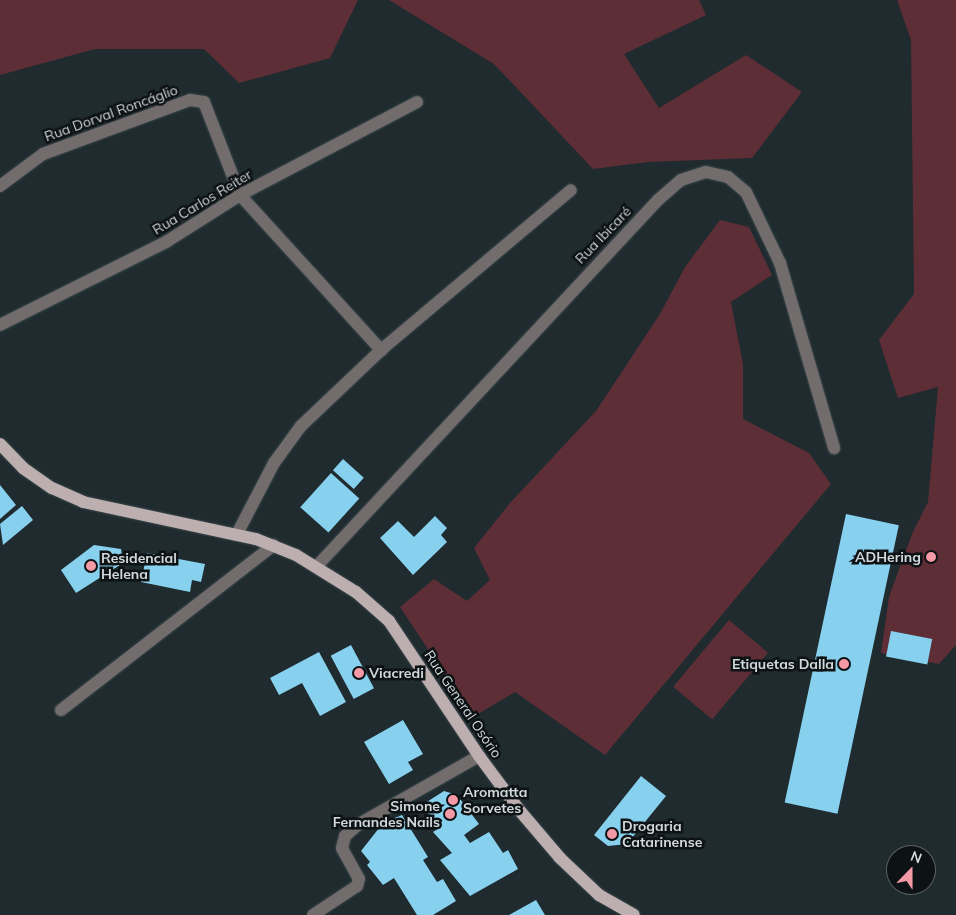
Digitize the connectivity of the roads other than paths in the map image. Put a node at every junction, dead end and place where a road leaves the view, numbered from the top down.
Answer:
1 (417, 102) dead end
2 (0, 186) edge
3 (571, 190) dead end
4 (240, 195) junction
5 (0, 325) edge
6 (381, 350) junction
7 (0, 444) edge
8 (834, 448) dead end
9 (236, 534) junction
10 (274, 545) junction
11 (316, 567) junction
12 (61, 710) dead end
13 (479, 756) junction
14 (313, 915) edge
15 (634, 915) edge

1 - 4 street, Rua Carlos Reiter
2 - 4 street, Rua Dorval Roncáglio
3 - 6 street
4 - 5 street, Rua Carlos Reiter
4 - 6 street
6 - 9 street
7 - 9 main road, Rua General Osório
8 - 11 street, Rua Ibicaré
9 - 10 main road, Rua General Osório
10 - 11 main road, Rua General Osório
10 - 12 street
11 - 13 main road, Rua General Osório
13 - 14 street
13 - 15 main road, Rua General Osório

